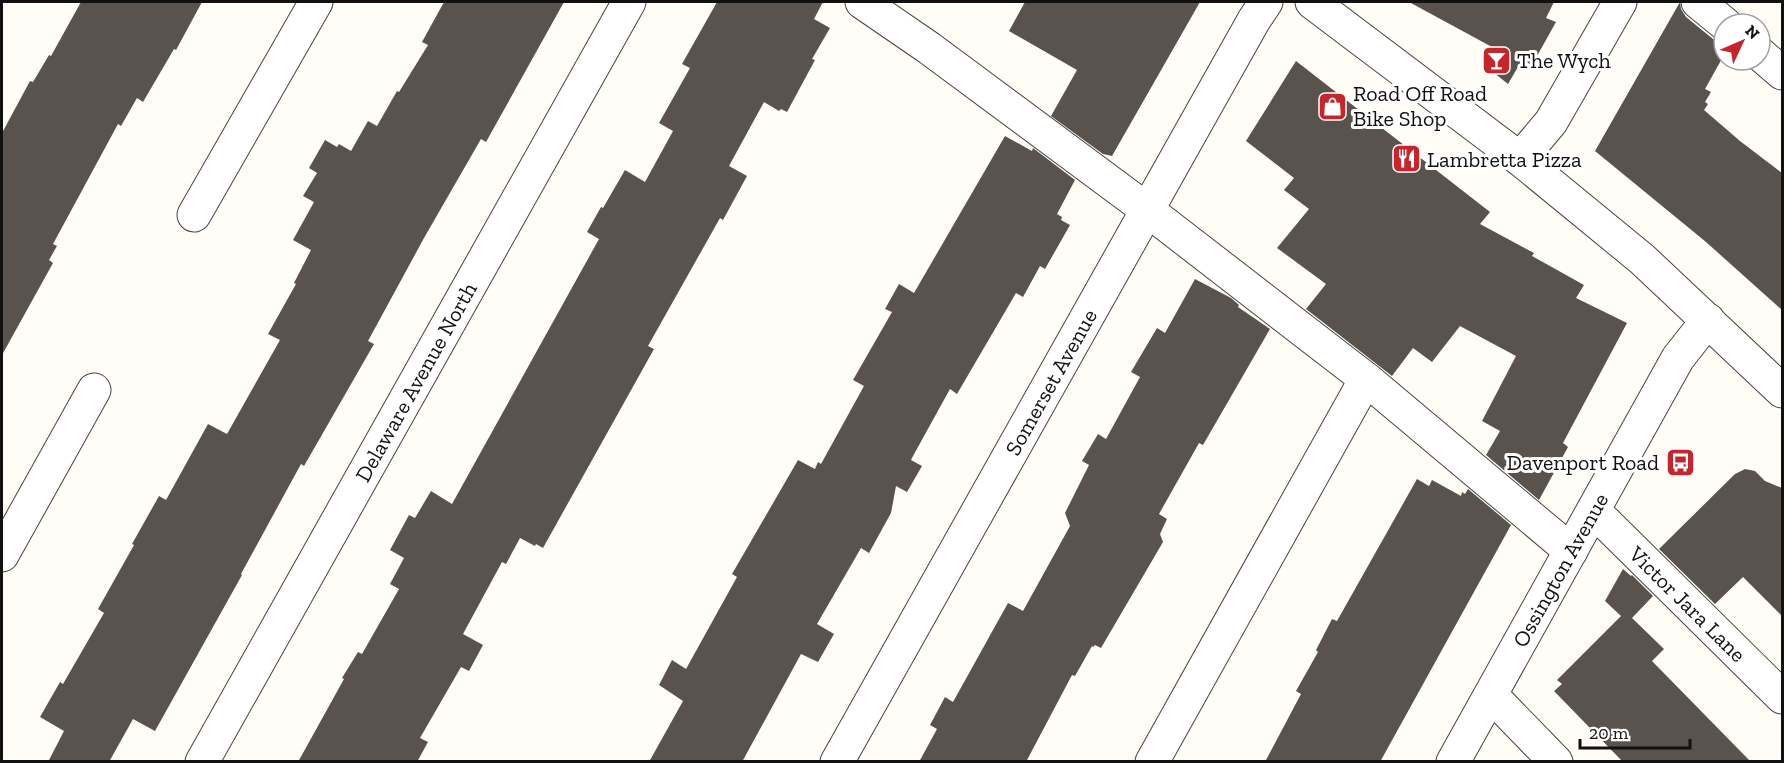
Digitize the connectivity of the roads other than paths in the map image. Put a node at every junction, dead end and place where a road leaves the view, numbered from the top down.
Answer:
1 (316, 2) edge
2 (629, 2) edge
3 (862, 2) edge
4 (1266, 2) edge
5 (1312, 2) edge
6 (1620, 2) edge
7 (1698, 2) edge
8 (1712, 13) edge
9 (1520, 159) junction
10 (1146, 209) junction
11 (194, 215) dead end
12 (1708, 320) junction
13 (1366, 379) junction
14 (94, 390) dead end
15 (1782, 391) edge
16 (1594, 510) junction
17 (1571, 551) junction
18 (2, 555) edge
19 (1491, 695) junction
20 (1782, 697) edge
21 (202, 762) edge
22 (837, 762) edge
23 (1152, 762) edge
24 (1454, 762) edge
25 (1556, 762) edge

1 - 11 street
2 - 21 street, Delaware Avenue North
3 - 10 street
4 - 10 street, Somerset Avenue
5 - 9 street
6 - 9 street
7 - 8 street
9 - 12 street
10 - 13 street
10 - 22 street, Somerset Avenue
12 - 15 street
12 - 16 street, Ossington Avenue
13 - 17 street
13 - 23 street
14 - 18 street
16 - 17 street, Ossington Avenue
16 - 20 street, Victor Jara Lane
17 - 19 street, Ossington Avenue
19 - 24 street, Ossington Avenue
19 - 25 street

